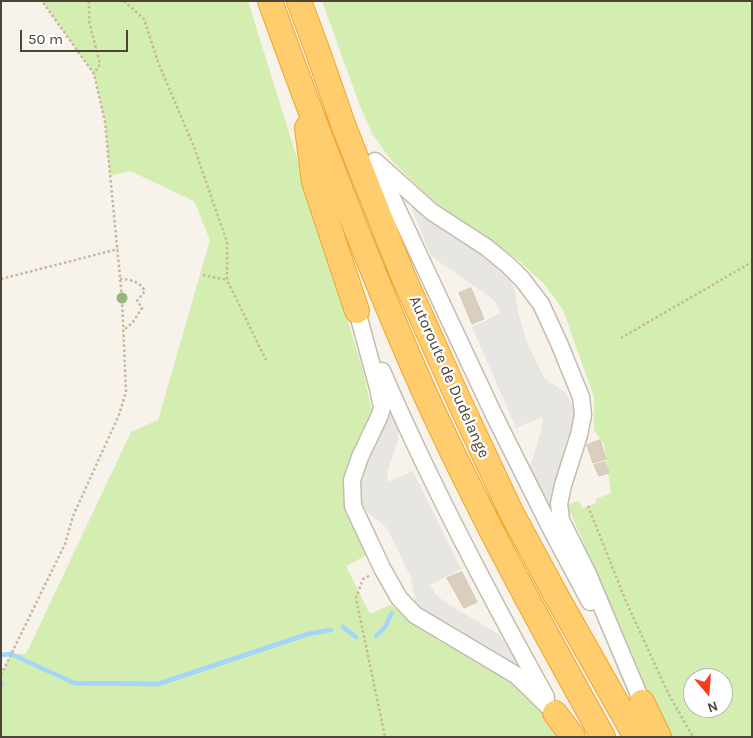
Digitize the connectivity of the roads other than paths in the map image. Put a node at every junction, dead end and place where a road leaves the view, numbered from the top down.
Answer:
1 (270, 1) edge
2 (299, 1) edge
3 (319, 54) junction
4 (301, 86) junction
5 (375, 161) junction
6 (357, 311) junction
7 (642, 702) junction
8 (555, 712) junction
9 (573, 737) edge
10 (603, 737) edge
11 (636, 737) edge
12 (659, 737) edge

1 - 4 highway, Autoroute de Dudelange
2 - 3 highway, Autoroute de Dudelange
3 - 5 highway
3 - 11 highway, Autoroute de Dudelange
4 - 6 highway
4 - 10 highway, Autoroute de Dudelange
5 - 7 lane
5 - 7 lane
6 - 8 lane
6 - 8 lane
7 - 12 highway
8 - 9 highway

